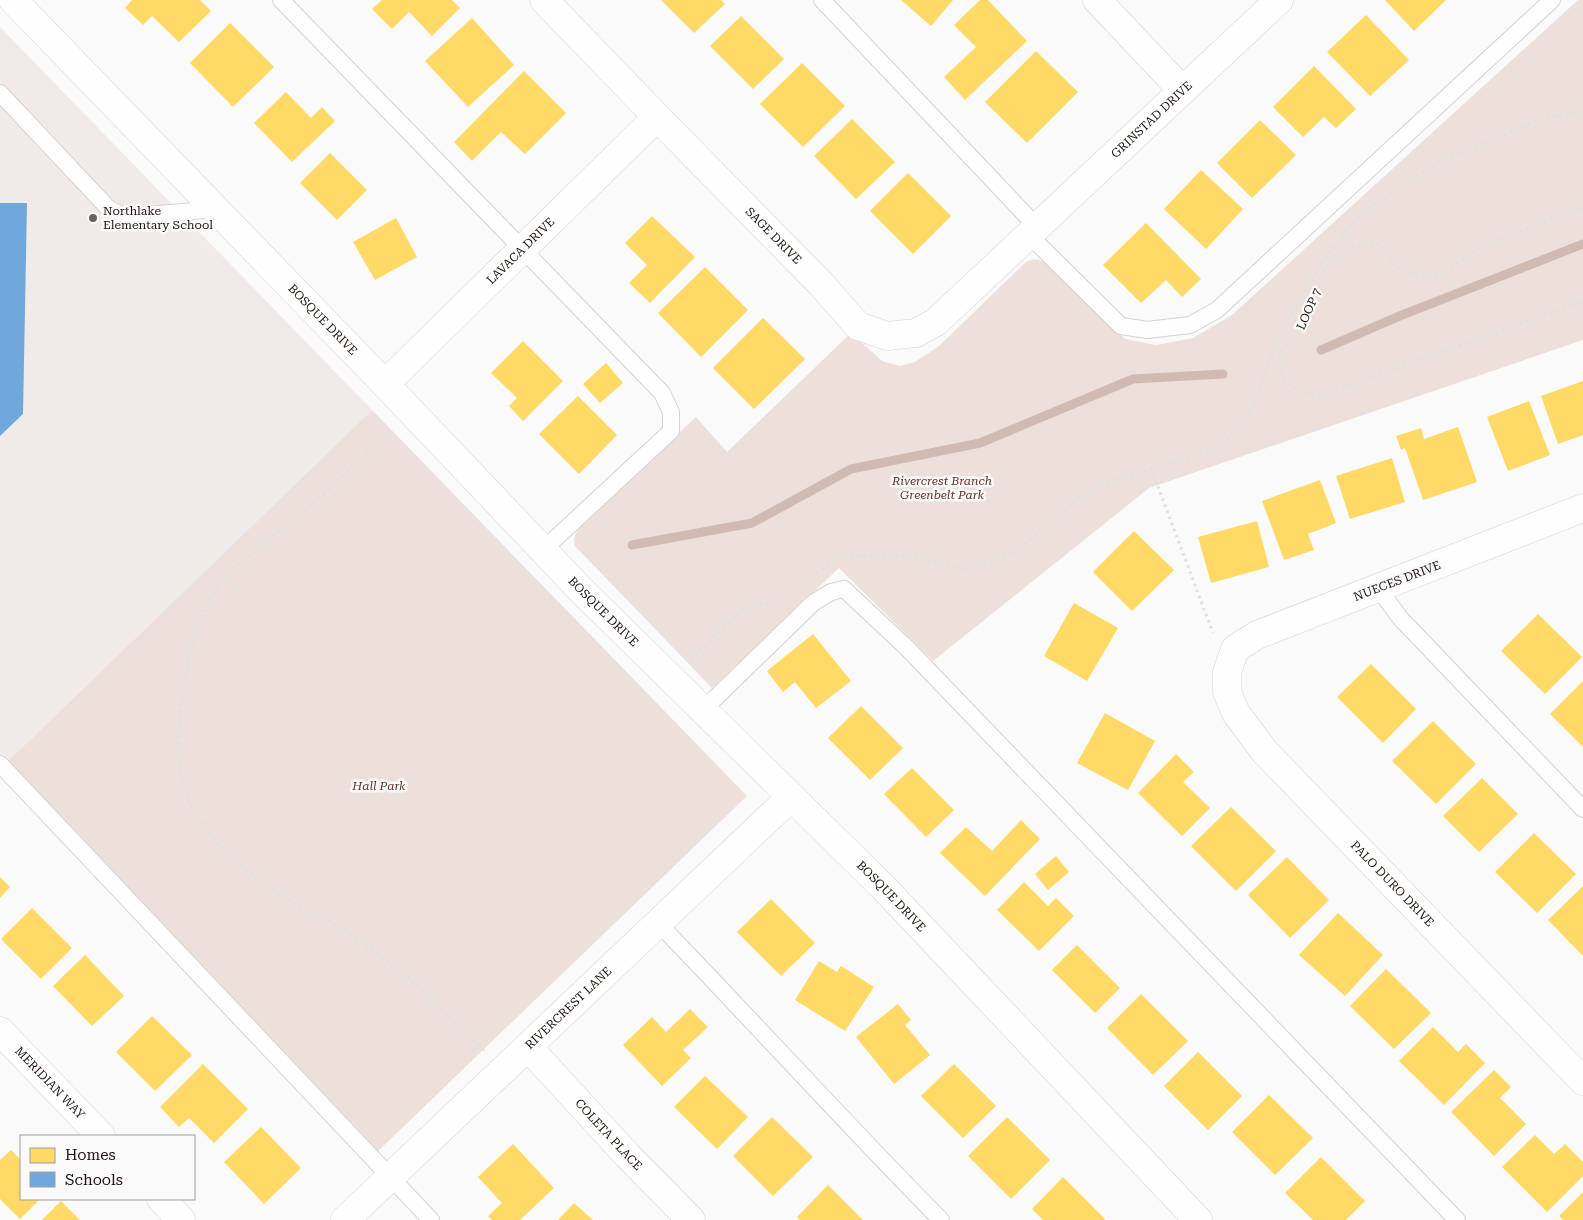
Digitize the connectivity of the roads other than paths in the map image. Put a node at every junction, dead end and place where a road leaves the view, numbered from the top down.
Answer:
1 (13, 0) edge
2 (281, 0) edge
3 (544, 0) edge
4 (822, 0) edge
5 (1097, 0) edge
6 (1279, 0) edge
7 (1552, 0) edge
8 (1182, 90) junction
9 (0, 93) edge
10 (657, 117) junction
11 (216, 209) junction
12 (1030, 234) junction
13 (522, 250) junction
14 (385, 384) junction
15 (1583, 508) edge
16 (543, 550) junction
17 (1378, 588) junction
18 (1226, 672) joint
19 (703, 710) junction
20 (0, 764) edge
21 (791, 797) junction
22 (1583, 809) edge
23 (658, 923) junction
24 (0, 1031) edge
25 (528, 1047) junction
26 (1583, 1080) edge
27 (100, 1135) edge
28 (390, 1177) junction
29 (162, 1200) edge
30 (181, 1220) edge
31 (345, 1220) edge
32 (431, 1220) edge
33 (691, 1220) edge
34 (941, 1220) edge
35 (1198, 1220) edge
36 (1457, 1220) edge

1 - 11 street, BOSQUE DRIVE
2 - 13 lane
3 - 10 street, SAGE DRIVE
4 - 12 lane
5 - 8 street
6 - 8 street, GRINSTAD DRIVE
7 - 12 lane
8 - 12 street, GRINSTAD DRIVE
9 - 11 lane
10 - 12 street, SAGE DRIVE
10 - 13 street, LAVACA DRIVE
11 - 14 street, BOSQUE DRIVE
13 - 14 street, LAVACA DRIVE
13 - 16 lane
14 - 16 street, BOSQUE DRIVE
15 - 17 street, NUECES DRIVE
16 - 19 street, BOSQUE DRIVE
17 - 18 street, NUECES DRIVE
17 - 22 lane
18 - 26 street, PALO DURO DRIVE
19 - 21 street, BOSQUE DRIVE
19 - 36 lane
20 - 28 lane
21 - 23 street, RIVERCREST LANE
21 - 35 street, BOSQUE DRIVE
23 - 25 street, RIVERCREST LANE
23 - 34 lane
24 - 27 street, MERIDIAN WAY
25 - 28 street, RIVERCREST LANE
25 - 33 street, COLETA PLACE
28 - 31 street, RIVERCREST LANE
28 - 32 lane
29 - 30 street

